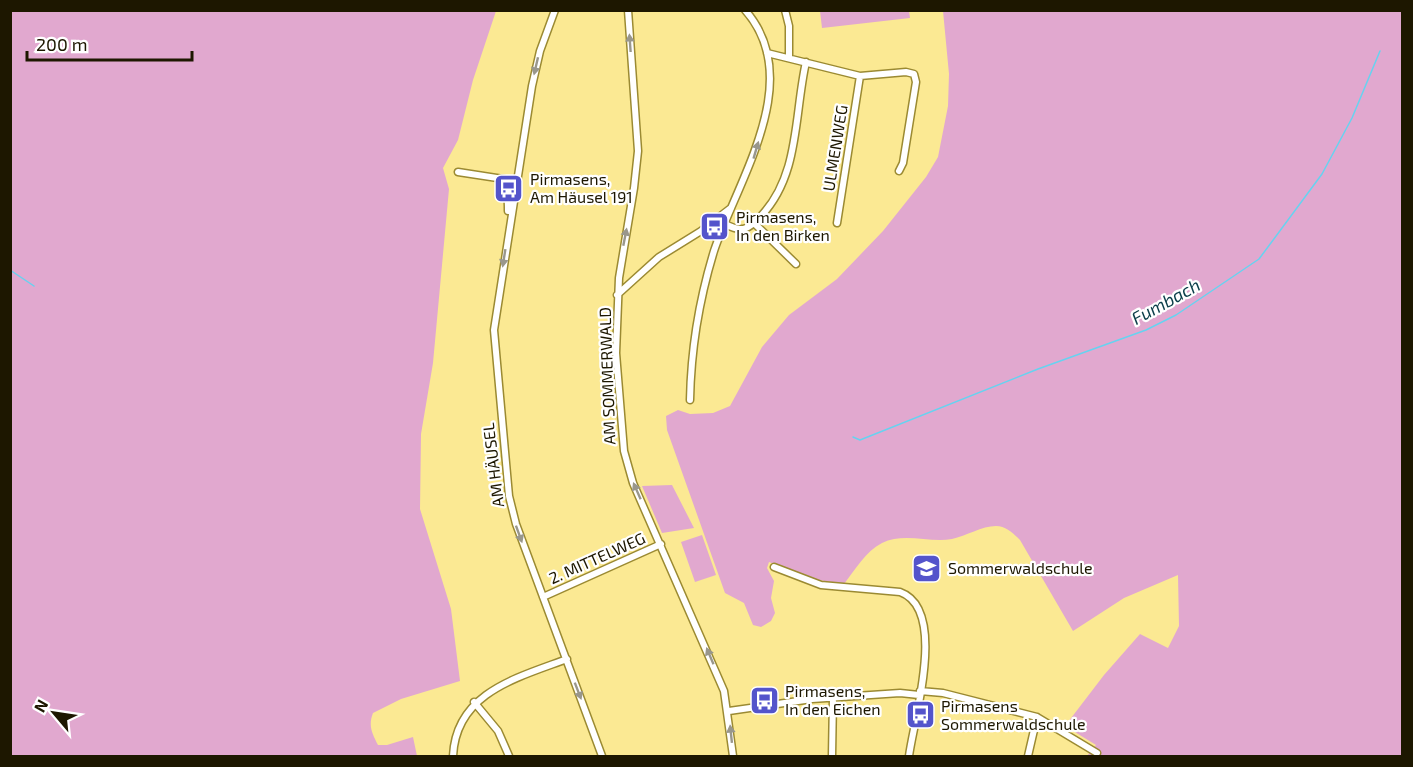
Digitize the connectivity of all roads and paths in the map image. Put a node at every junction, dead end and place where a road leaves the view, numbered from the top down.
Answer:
1 (555, 10) edge
2 (628, 10) edge
3 (745, 10) edge
4 (785, 10) edge
5 (767, 53) junction
6 (789, 57) junction
7 (806, 62) junction
8 (860, 76) junction
9 (898, 171) dead end
10 (458, 172) dead end
11 (499, 178) junction
12 (516, 181) junction
13 (735, 204) junction
14 (754, 223) junction
15 (837, 223) dead end
16 (725, 224) junction
17 (509, 228) junction
18 (701, 231) junction
19 (718, 240) junction
20 (796, 264) dead end
21 (617, 295) junction
22 (690, 400) dead end
23 (661, 544) junction
24 (774, 567) dead end
25 (543, 597) junction
26 (567, 659) junction
27 (919, 693) junction
28 (832, 698) junction
29 (474, 702) junction
30 (729, 711) junction
31 (1037, 717) junction
32 (1096, 753) dead end
33 (453, 756) edge
34 (509, 756) edge
35 (602, 756) edge
36 (733, 756) edge
37 (832, 756) edge
38 (909, 756) edge
39 (1028, 756) edge

1 -> 12 street, AM HÄUSEL
21 -> 2 street, AM SOMMERWALD
3 - 5 street
4 - 6 street
5 - 6 street
13 -> 5 street
6 - 7 street
7 - 8 street
7 - 14 street
8 - 9 street
8 - 15 street, ULMENWEG
10 - 11 street
11 - 12 street
11 - 17 street, AM HÄUSEL
12 - 17 street, AM HÄUSEL
13 - 16 street
13 - 18 street
14 - 16 street
14 - 20 street
16 - 19 street
17 -> 25 street, AM HÄUSEL
18 - 19 street
18 - 21 street
19 - 22 street
23 -> 21 street, AM SOMMERWALD
23 - 25 street, 2. MITTELWEG
30 -> 23 street, AM SOMMERWALD
24 - 27 street
25 - 26 street, AM HÄUSEL
26 - 29 street
26 -> 35 street, AM HÄUSEL
27 - 28 street
27 - 31 street
27 - 38 street
28 - 30 street
28 - 37 street
29 - 33 street
29 - 34 street
36 -> 30 street, AM SOMMERWALD
31 - 32 street
31 - 39 street

